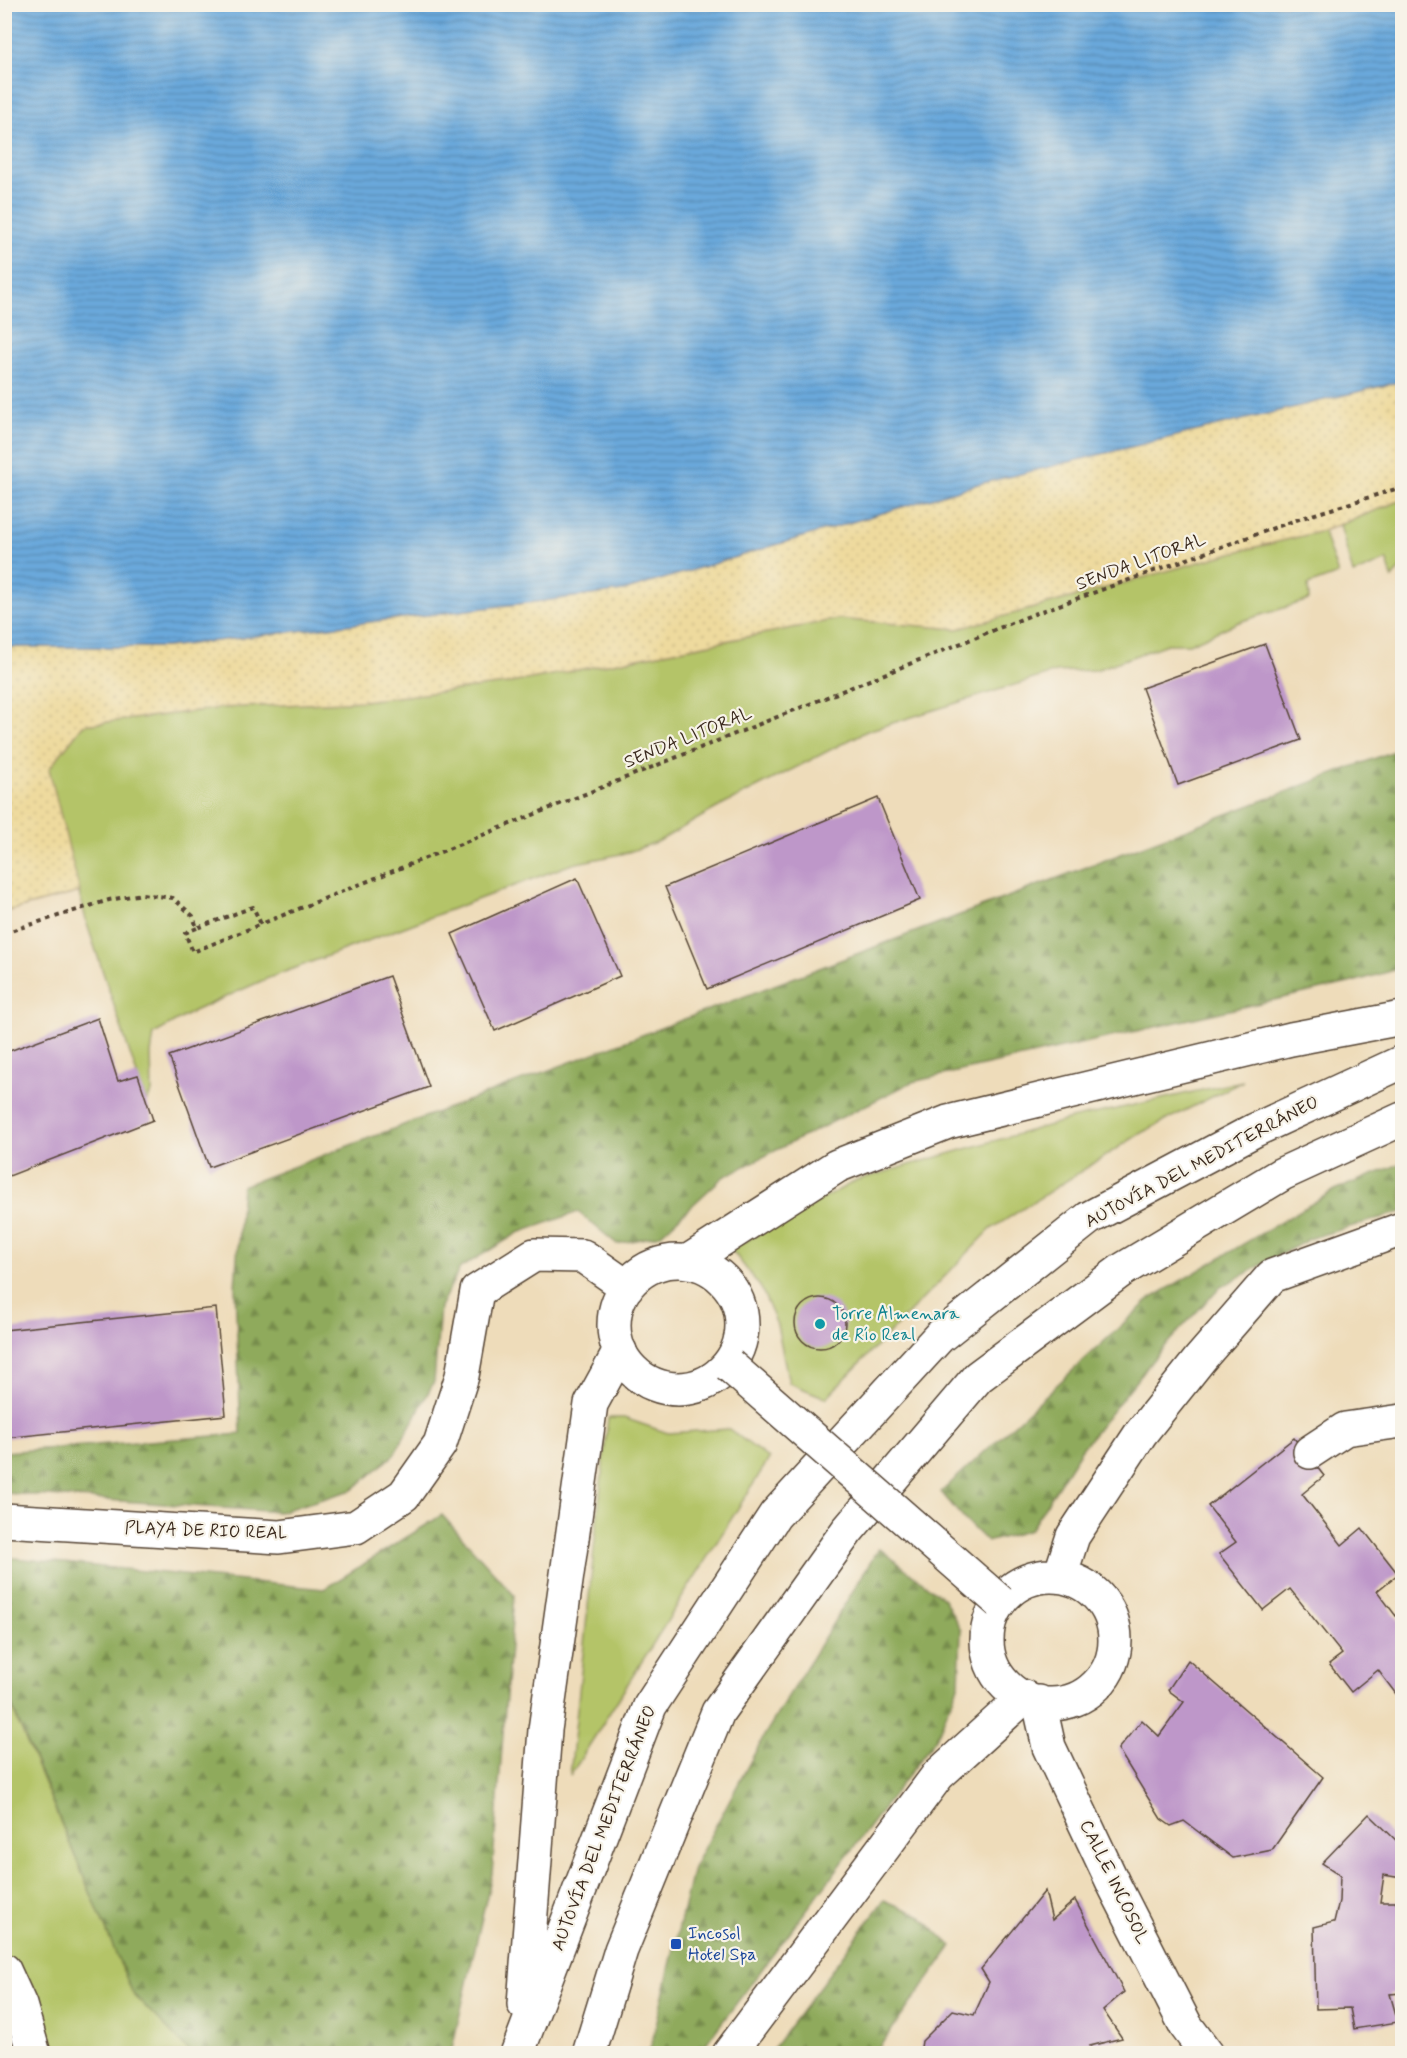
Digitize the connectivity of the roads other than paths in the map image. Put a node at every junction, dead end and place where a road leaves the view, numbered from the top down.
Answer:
1 (1402, 1018) edge
2 (1402, 1062) edge
3 (1402, 1119) edge
4 (1402, 1229) edge
5 (687, 1262) junction
6 (627, 1287) junction
7 (620, 1351) junction
8 (729, 1365) junction
9 (1402, 1421) edge
10 (1310, 1452) dead end
11 (4, 1520) edge
12 (1060, 1576) junction
13 (1000, 1602) junction
14 (1031, 1700) junction
15 (4, 1970) edge
16 (520, 2045) edge
17 (34, 2054) edge
18 (589, 2054) edge
19 (729, 2054) edge
20 (1207, 2054) edge

1 - 5 main road
2 - 16 main road, AUTOVÍA DEL MEDITERRÁNEO
3 - 18 main road
4 - 12 main road
5 - 6 main road
5 - 8 main road
6 - 7 main road
6 - 11 main road, PLAYA DE RIO REAL
7 - 8 main road
7 - 16 main road
8 - 13 main road, bridge
9 - 10 main road
12 - 13 main road
12 - 14 main road
13 - 14 main road
14 - 19 main road
14 - 20 main road, CALLE INCOSOL
15 - 17 main road

